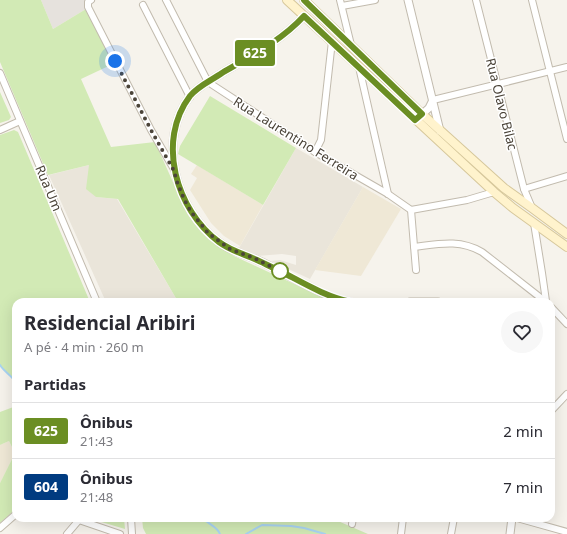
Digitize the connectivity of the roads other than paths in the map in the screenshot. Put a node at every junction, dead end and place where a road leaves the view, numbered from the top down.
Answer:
1 (91, 0) edge
2 (166, 0) edge
3 (287, 0) edge
4 (375, 0) edge
5 (408, 0) edge
6 (476, 0) edge
7 (532, 0) edge
8 (308, 2) edge
9 (341, 3) edge
10 (143, 5) dead end
11 (304, 16) junction
12 (332, 41) junction
13 (351, 45) junction
14 (359, 67) junction
15 (567, 67) edge
16 (551, 70) junction
17 (0, 73) edge
18 (208, 82) junction
19 (497, 83) junction
20 (190, 97) junction
21 (433, 100) junction
22 (419, 117) junction
23 (20, 121) junction
24 (0, 130) edge
25 (440, 131) junction
26 (567, 139) edge
27 (315, 152) junction
28 (174, 171) junction
29 (567, 176) edge
30 (524, 189) junction
31 (494, 192) junction
32 (388, 194) junction
33 (532, 208) junction
34 (411, 210) junction
35 (534, 223) junction
36 (567, 234) edge
37 (414, 247) junction
38 (567, 247) edge
39 (416, 270) dead end
40 (95, 298) edge
41 (337, 298) edge
42 (541, 298) edge
43 (545, 298) edge
44 (555, 310) edge
45 (555, 311) edge
46 (567, 316) edge
47 (567, 324) edge
48 (567, 394) edge
49 (555, 407) edge
50 (12, 518) edge
51 (74, 522) edge
52 (85, 522) edge
53 (131, 522) edge
54 (402, 522) edge
55 (453, 522) edge
56 (512, 522) edge
57 (531, 522) edge
58 (0, 528) edge
59 (567, 532) edge
60 (67, 534) edge
61 (120, 534) edge
62 (132, 534) edge
63 (401, 534) edge
64 (451, 534) edge
65 (510, 534) edge

1 - 28 street
2 - 18 street, Rua Laurentino Ferreira
3 - 11 main road
4 - 9 street
5 - 21 street
6 - 19 street, Rua Olavo Bilac
7 - 16 street
8 - 13 main road
9 - 13 street
10 - 20 street
11 - 12 main road
11 - 18 street
12 - 14 main road
12 - 27 street
13 - 22 main road
14 - 22 main road
14 - 32 street
15 - 16 street
16 - 19 street
16 - 26 street
17 - 23 street, Rua Um
18 - 20 street
18 - 27 street, Rua Laurentino Ferreira
19 - 21 street
19 - 30 street, Rua Olavo Bilac
20 - 28 street
21 - 22 street
21 - 25 street
22 - 25 main road
22 - 31 main road
23 - 24 street
23 - 40 street, Rua Um
25 - 33 main road
27 - 32 street, Rua Laurentino Ferreira
28 - 41 street
29 - 30 street
30 - 33 street, Rua Olavo Bilac
31 - 34 street
31 - 35 main road
32 - 34 street, Rua Laurentino Ferreira
33 - 36 main road
34 - 37 street
35 - 38 main road
35 - 43 street
37 - 39 street
37 - 42 street
44 - 46 street
45 - 47 street
48 - 49 street
50 - 58 street
51 - 60 street
52 - 61 street
53 - 62 street
54 - 63 street
55 - 64 street
56 - 65 street
57 - 59 street

